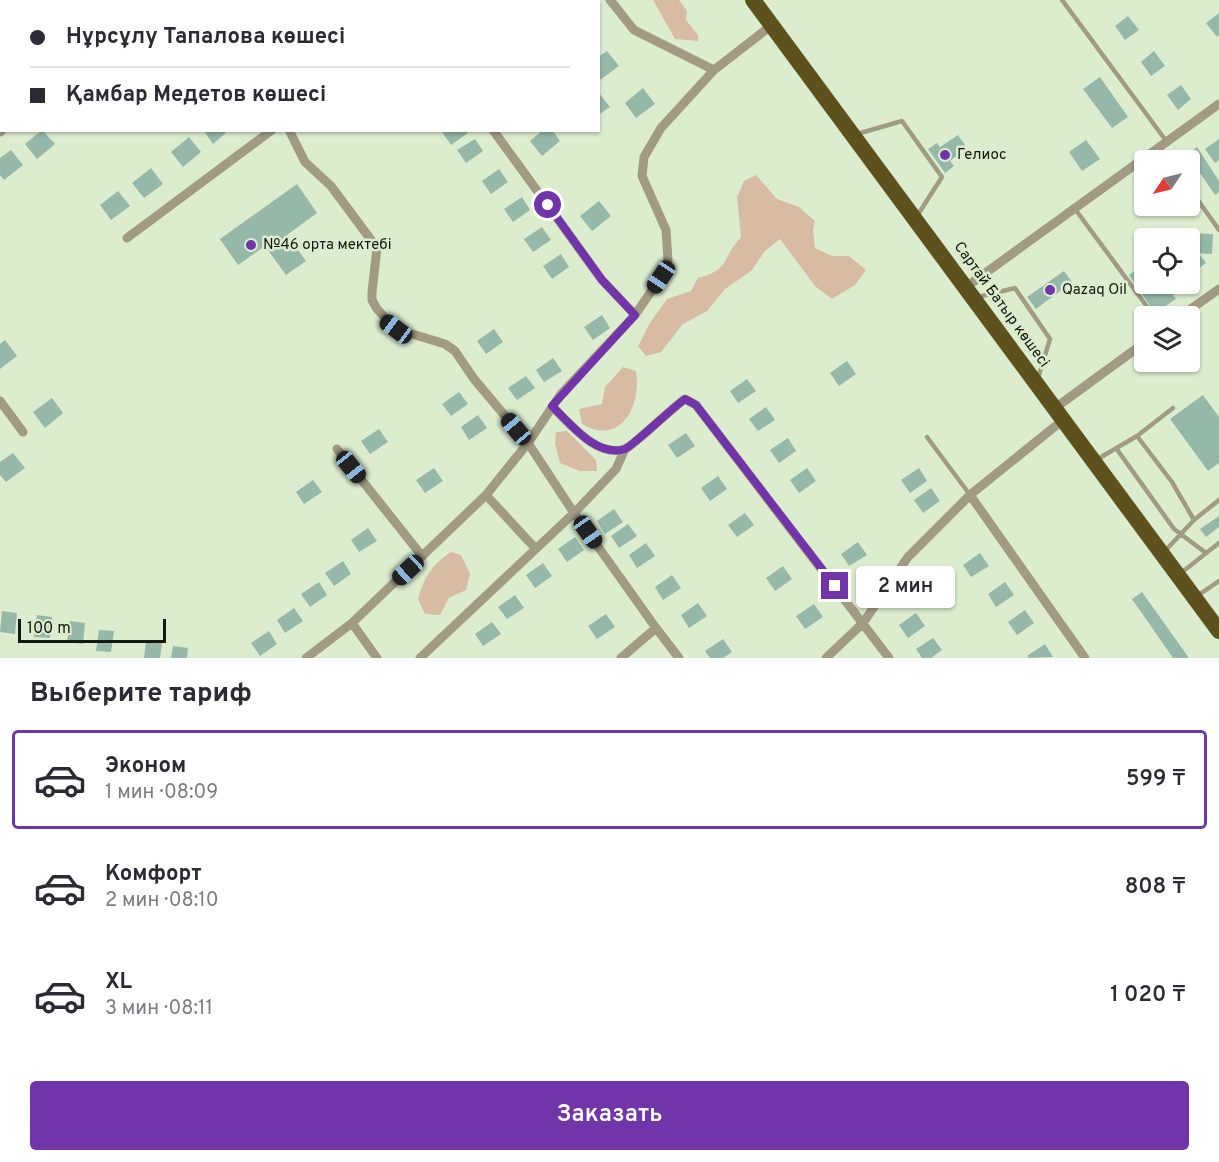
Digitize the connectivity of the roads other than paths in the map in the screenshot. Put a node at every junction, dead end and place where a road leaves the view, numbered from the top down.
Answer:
1 (610, 0) edge
2 (753, 0) edge
3 (1062, 0) edge
4 (772, 26) junction
5 (714, 70) junction
6 (1219, 104) edge
7 (269, 132) edge
8 (290, 132) edge
9 (494, 132) edge
10 (854, 134) junction
11 (1163, 145) junction
12 (1165, 150) edge
13 (1200, 203) edge
14 (1075, 209) junction
15 (916, 219) junction
16 (1219, 230) edge
17 (127, 238) dead end
18 (1219, 289) edge
19 (970, 293) junction
20 (1147, 306) edge
21 (1195, 306) edge
22 (635, 315) junction
23 (1134, 351) edge
24 (1036, 383) junction
25 (0, 401) edge
26 (552, 406) junction
27 (1173, 408) dead end
28 (1059, 414) junction
29 (22, 432) dead end
30 (1137, 436) junction
31 (927, 437) dead end
32 (528, 443) junction
33 (1116, 448) junction
34 (337, 449) dead end
35 (626, 449) junction
36 (1094, 462) junction
37 (486, 495) junction
38 (970, 495) junction
39 (1219, 500) edge
40 (574, 513) junction
41 (1194, 520) junction
42 (1182, 535) junction
43 (1219, 543) edge
44 (535, 548) junction
45 (1206, 553) junction
46 (1162, 554) junction
47 (422, 556) junction
48 (1178, 575) junction
49 (1219, 580) edge
50 (1195, 598) junction
51 (352, 623) junction
52 (863, 623) junction
53 (656, 628) junction
54 (1219, 631) edge
55 (306, 658) edge
56 (377, 658) edge
57 (420, 658) edge
58 (621, 658) edge
59 (679, 658) edge
60 (826, 658) edge
61 (889, 658) edge
62 (1085, 658) edge

1 - 5 street
2 - 4 highway, Сартай Батыр көшесі
3 - 11 lane
4 - 5 street
4 - 10 highway, Сартай Батыр көшесі
5 - 22 street
6 - 11 street
7 - 17 street
8 - 32 street
9 - 22 street
10 - 15 highway, Сартай Батыр көшесі
10 - 15 lane
11 - 12 lane
11 - 14 street
13 - 16 lane
14 - 19 street
14 - 20 lane
15 - 19 highway, Сартай Батыр көшесі
18 - 21 street
19 - 24 highway, Сартай Батыр көшесі
19 - 24 lane
22 - 26 street
23 - 28 street
24 - 28 highway, Сартай Батыр көшесі
25 - 29 street
26 - 32 street
26 - 35 street
27 - 30 lane
28 - 36 highway, Сартай Батыр көшесі
28 - 38 street
30 - 33 lane
30 - 41 lane
31 - 38 lane
32 - 37 street
32 - 40 street
33 - 36 lane
33 - 42 lane
34 - 47 street
35 - 40 street
35 - 52 street
36 - 46 highway, Сартай Батыр көшесі
37 - 44 street
37 - 47 street
38 - 52 street
38 - 62 street
39 - 41 lane
40 - 44 street
40 - 53 street
41 - 42 lane
42 - 45 lane
42 - 46 lane
43 - 45 lane
44 - 57 street
45 - 48 lane
46 - 48 highway, Сартай Батыр көшесі
47 - 51 street
48 - 50 highway, Сартай Батыр көшесі
49 - 50 lane
50 - 54 highway, Сартай Батыр көшесі
51 - 55 street
51 - 56 street
52 - 60 street
52 - 61 street
53 - 58 street
53 - 59 street

